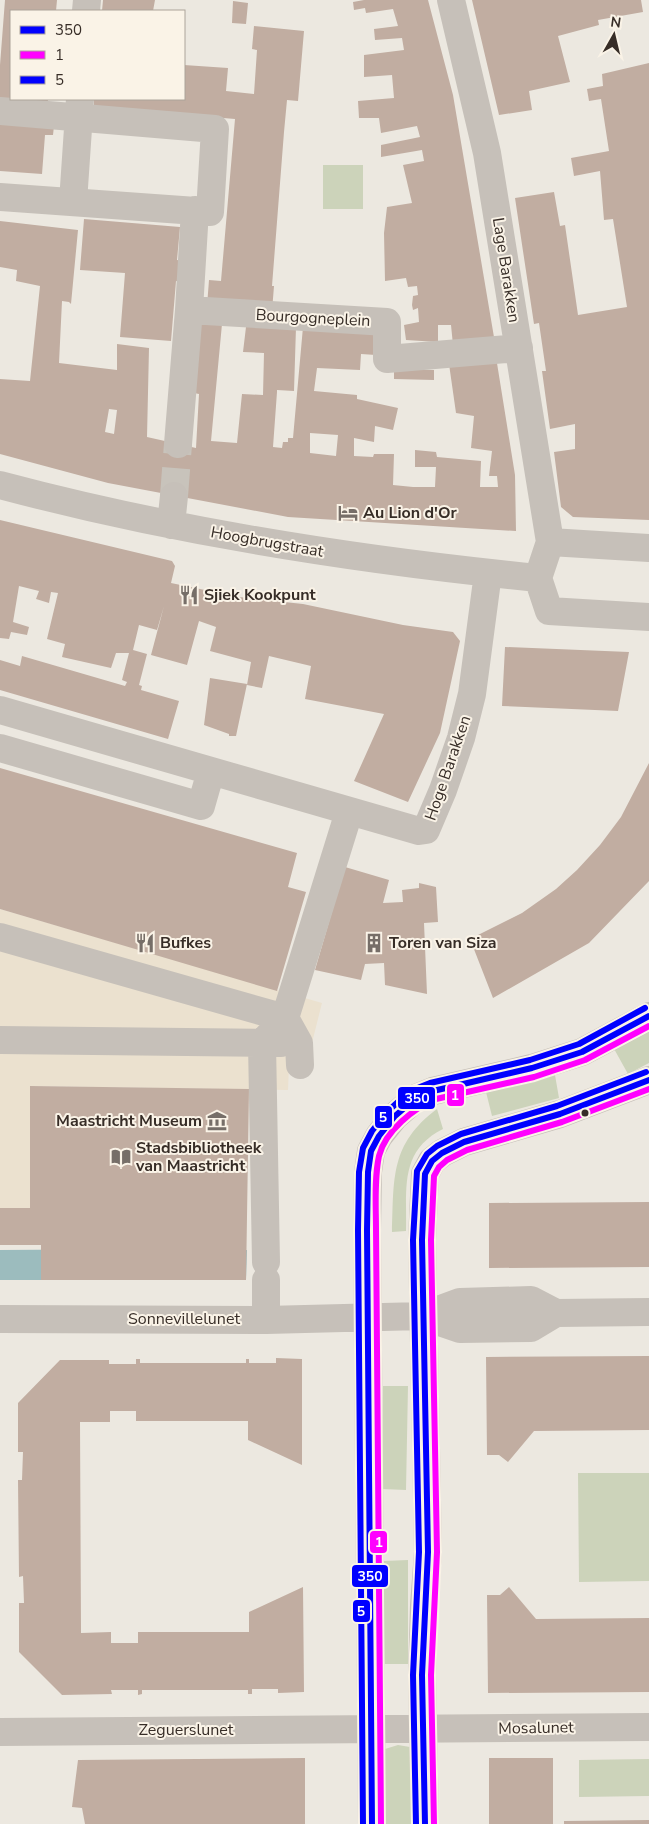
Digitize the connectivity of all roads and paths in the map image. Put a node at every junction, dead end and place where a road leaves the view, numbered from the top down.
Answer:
1 (451, 0) edge
2 (79, 108) edge
3 (0, 111) edge
4 (0, 197) edge
5 (72, 202) junction
6 (195, 210) junction
7 (189, 310) junction
8 (519, 348) junction
9 (178, 444) tunnel mouth
10 (0, 485) edge
11 (174, 496) tunnel mouth
12 (171, 525) junction
13 (550, 542) junction
14 (649, 548) edge
15 (488, 573) junction
16 (538, 578) junction
17 (649, 616) edge
18 (0, 710) edge
19 (0, 748) edge
20 (210, 771) junction
21 (349, 812) junction
22 (0, 937) edge
23 (289, 1006) junction
24 (649, 1016) edge
25 (0, 1040) edge
26 (262, 1042) junction
27 (649, 1080) edge
28 (649, 1312) edge
29 (422, 1316) junction
30 (368, 1317) junction
31 (0, 1319) edge
32 (266, 1320) junction
33 (649, 1727) edge
34 (372, 1728) junction
35 (424, 1729) junction
36 (0, 1732) edge
37 (372, 1824) edge
38 (425, 1824) edge

1 - 8 street, Lage Barakken
2 - 3 street
2 - 5 street
2 - 6 street
4 - 5 street
5 - 6 street
6 - 7 street
7 - 8 street, Bourgogneplein
7 - 9 street
8 - 13 street, Lage Barakken
10 - 12 street, Hoogbrugstraat
11 - 12 street
12 - 15 street, Hoogbrugstraat
13 - 14 street
13 - 16 street
15 - 16 street, Hoogbrugstraat
15 - 21 street, Hoge Barakken
16 - 17 street
18 - 20 street, Hoge Barakken
19 - 20 street
20 - 21 street, Hoge Barakken
21 - 23 street
22 - 23 street
23 - 26 street
23 - 26 street
24 - 30 street
25 - 26 street
26 - 32 street
27 - 29 street
28 - 29 street, Sonnevillelunet
29 - 30 street, Sonnevillelunet
29 - 35 street
30 - 32 street, Sonnevillelunet
30 - 34 street
31 - 32 street, Sonnevillelunet
33 - 35 street, Mosalunet
34 - 35 street, Mosalunet
34 - 36 street, Zeguerslunet
34 - 37 street
35 - 38 street

